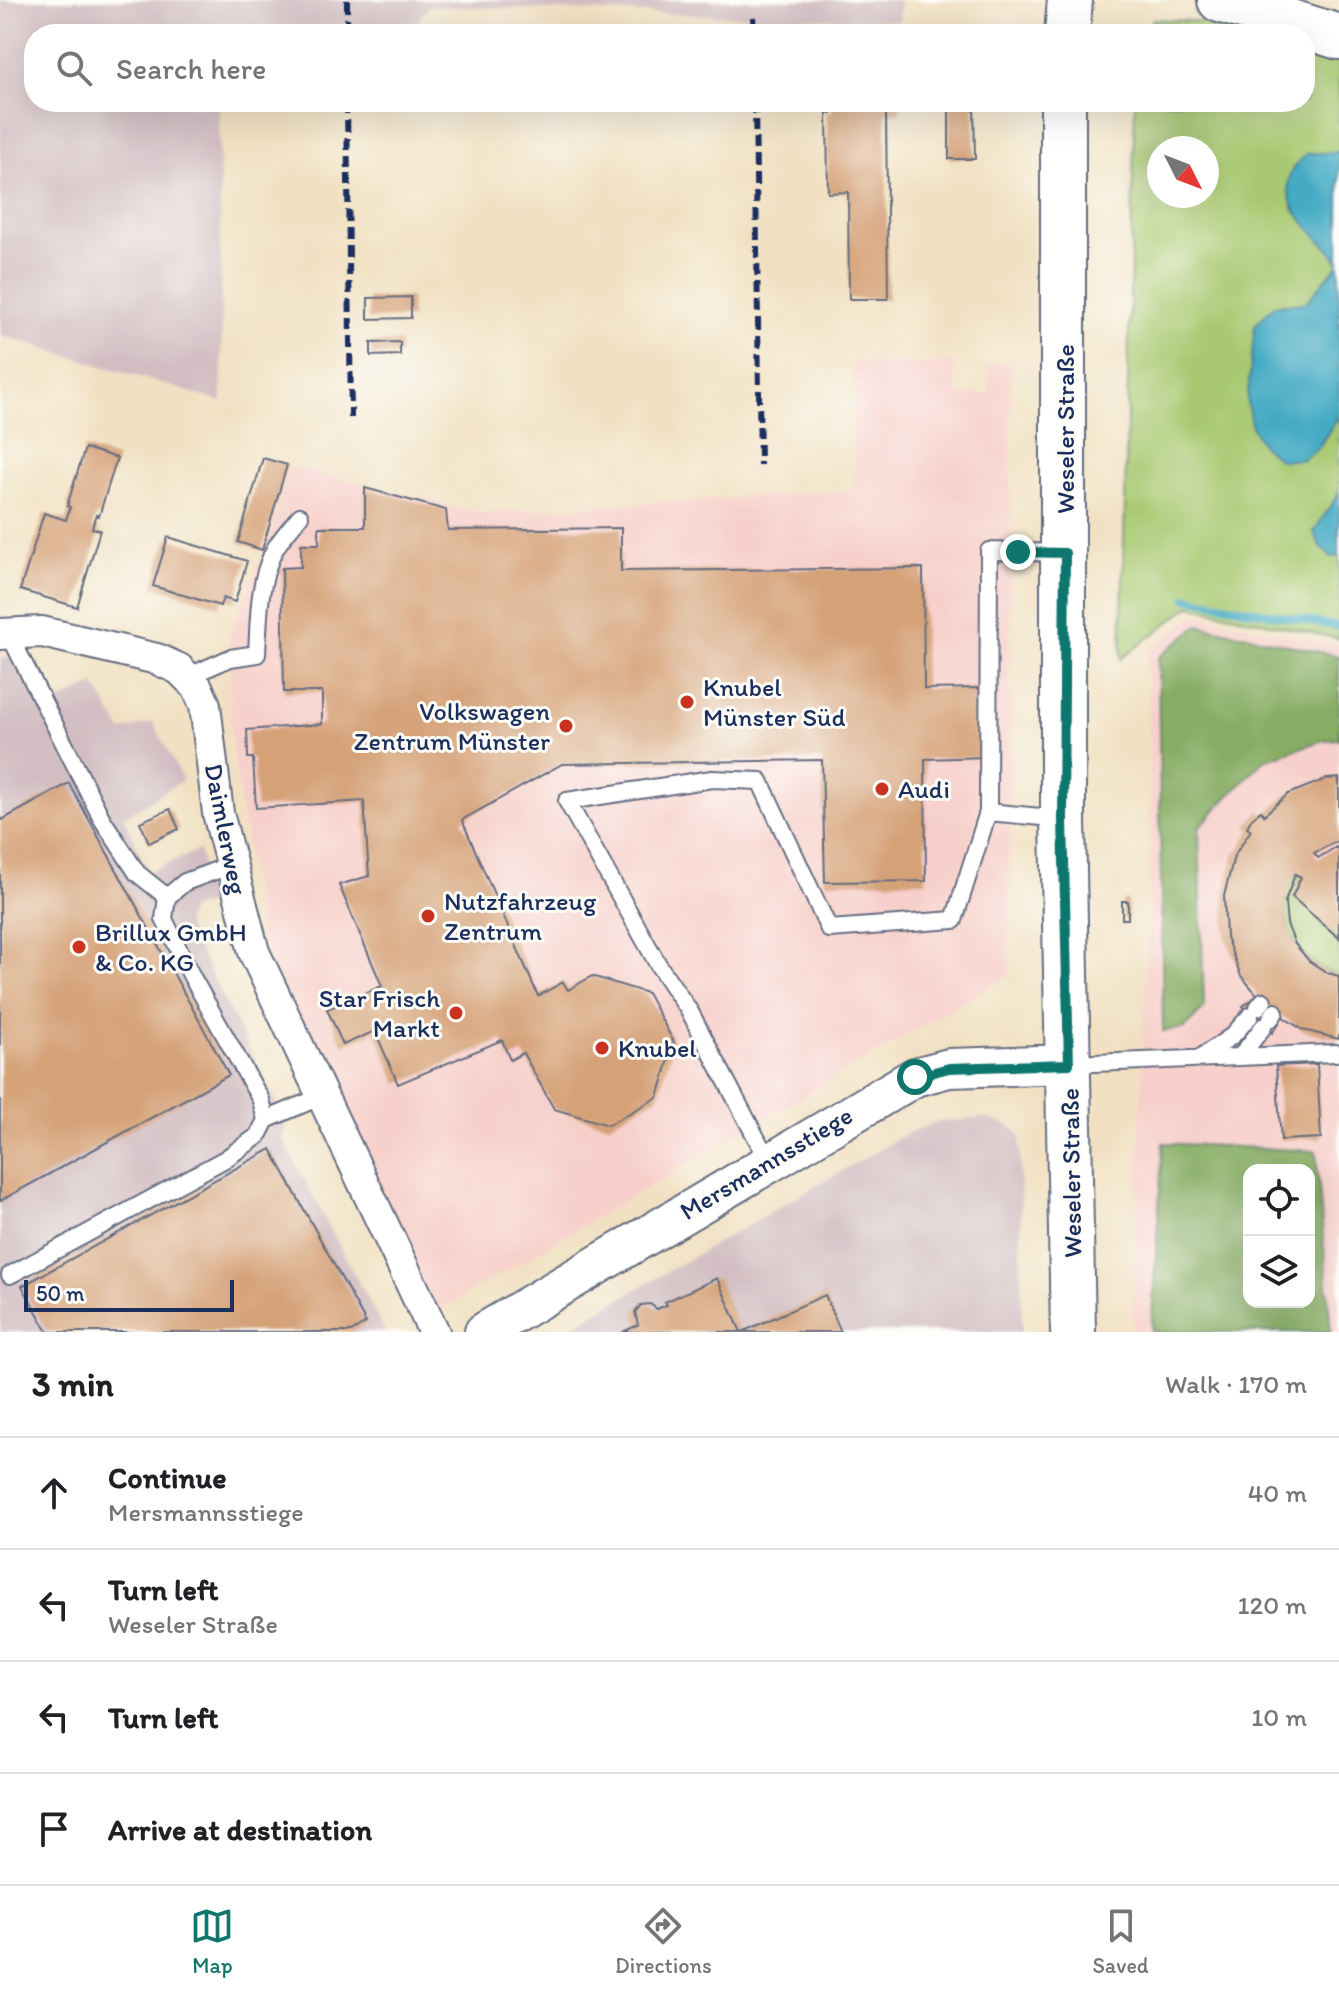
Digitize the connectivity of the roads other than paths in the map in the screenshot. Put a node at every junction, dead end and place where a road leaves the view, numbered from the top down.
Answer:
1 (1070, 0) edge
2 (1220, 0) edge
3 (1068, 24) edge
4 (1297, 24) edge
5 (1315, 30) edge
6 (1339, 37) edge
7 (1063, 112) edge
8 (300, 516) dead end
9 (1065, 553) junction
10 (5, 634) edge
11 (187, 677) junction
12 (988, 812) junction
13 (1063, 819) junction
14 (231, 865) junction
15 (167, 897) junction
16 (1336, 1053) dead end
17 (1240, 1057) junction
18 (1200, 1059) junction
19 (1069, 1064) junction
20 (322, 1096) junction
21 (266, 1120) junction
22 (769, 1162) junction
23 (10, 1275) dead end
24 (434, 1332) edge
25 (484, 1332) edge
26 (1073, 1332) edge

1 - 3 main road
2 - 4 main road
5 - 6 main road
7 - 9 main road, Weseler Straße
8 - 11 lane
9 - 12 lane
9 - 13 main road, Weseler Straße
10 - 11 street
10 - 15 lane
11 - 14 street, Daimlerweg
12 - 13 lane
12 - 22 lane
13 - 19 main road, Weseler Straße
14 - 15 lane
14 - 20 street, Daimlerweg
15 - 21 lane
16 - 17 lane
17 - 18 lane
17 - 18 lane
18 - 19 lane
19 - 22 street, Mersmannsstiege
19 - 26 main road, Weseler Straße
20 - 21 lane
20 - 24 street, Daimlerweg
21 - 23 lane
22 - 25 street, Mersmannsstiege

